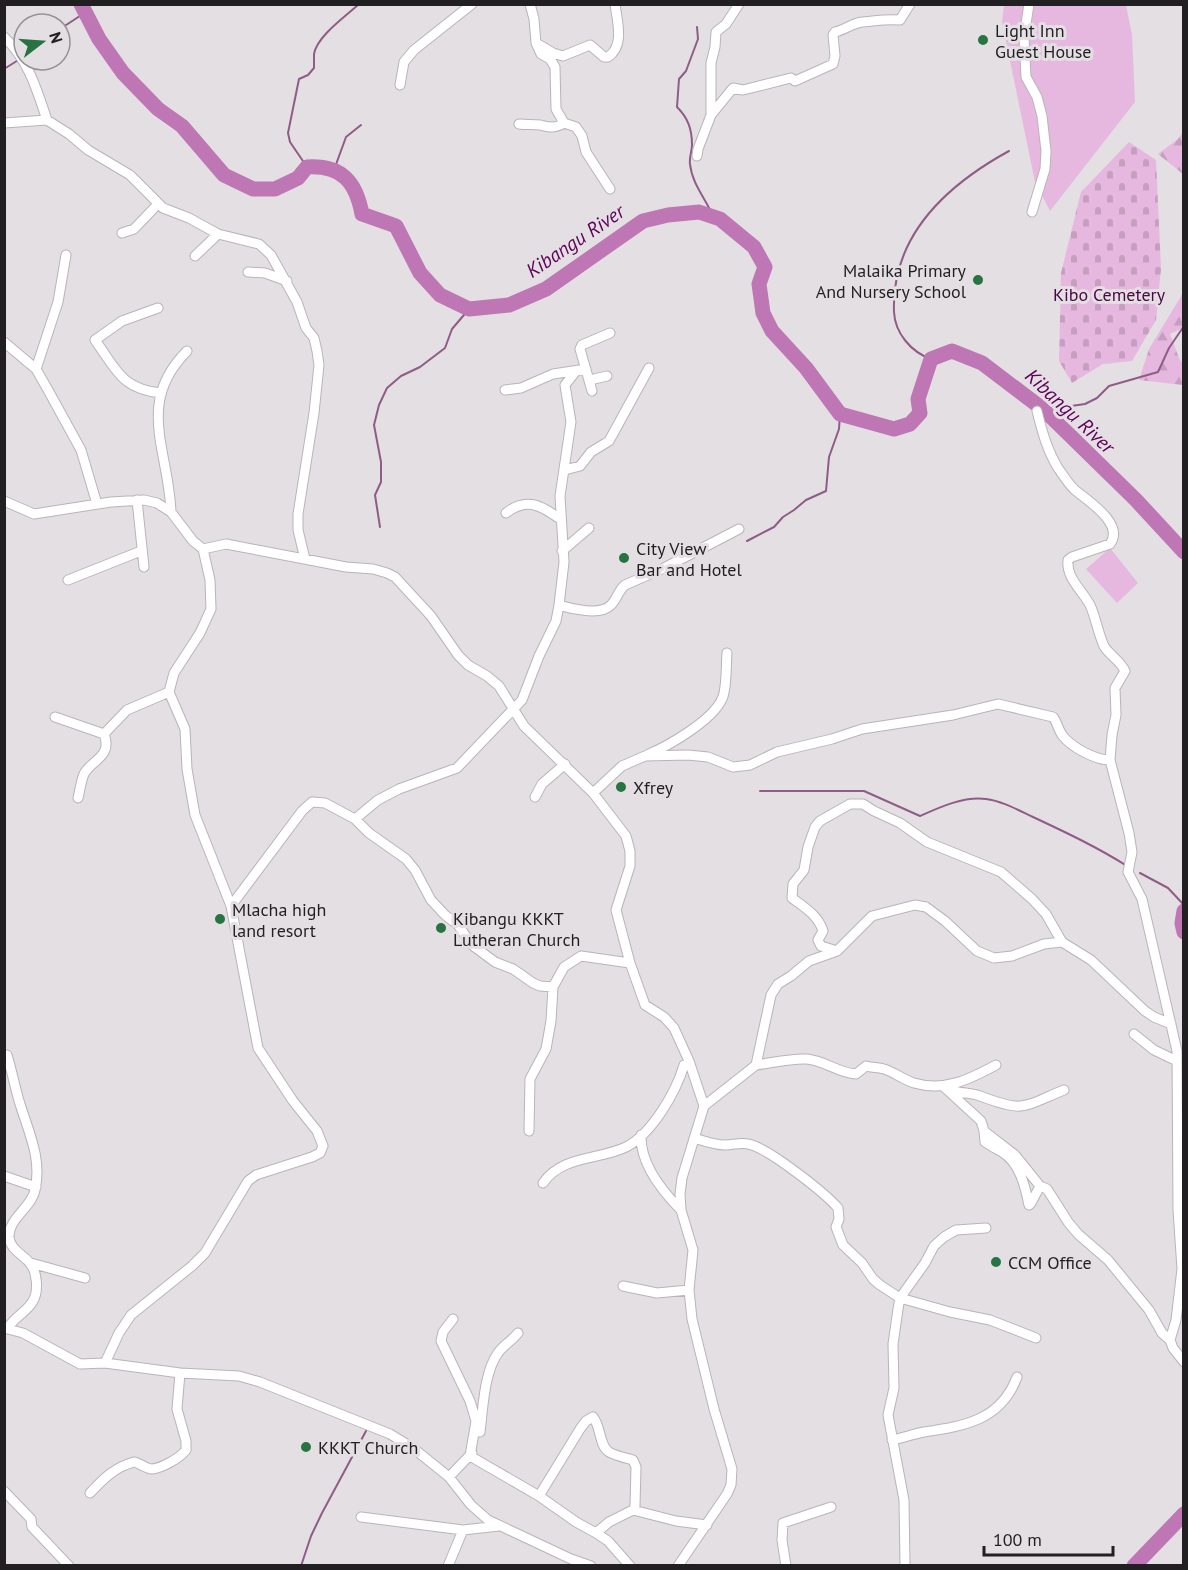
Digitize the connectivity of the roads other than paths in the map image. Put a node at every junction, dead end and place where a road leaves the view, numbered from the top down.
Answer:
1 (472, 4) edge
2 (530, 4) edge
3 (615, 4) edge
4 (738, 4) edge
5 (910, 4) edge
6 (1029, 4) edge
7 (4, 37) edge
8 (536, 43) junction
9 (400, 85) dead end
10 (711, 115) junction
11 (47, 120) junction
12 (4, 123) edge
13 (564, 123) junction
14 (519, 124) dead end
15 (697, 156) dead end
16 (610, 189) dead end
17 (158, 204) junction
18 (1032, 212) dead end
19 (122, 233) dead end
20 (218, 234) junction
21 (66, 255) dead end
22 (195, 256) dead end
23 (248, 272) dead end
24 (287, 281) junction
25 (159, 308) dead end
26 (610, 333) dead end
27 (4, 342) edge
28 (187, 351) dead end
29 (649, 368) dead end
30 (36, 369) junction
31 (586, 369) junction
32 (576, 371) junction
33 (607, 376) dead end
34 (590, 380) junction
35 (505, 390) dead end
36 (592, 391) dead end
37 (161, 393) junction
38 (1037, 411) dead end
39 (565, 470) junction
40 (137, 500) junction
41 (4, 501) edge
42 (97, 504) junction
43 (171, 512) junction
44 (506, 513) dead end
45 (560, 519) junction
46 (589, 528) dead end
47 (739, 529) dead end
48 (203, 549) junction
49 (141, 551) junction
50 (562, 551) junction
51 (305, 559) junction
52 (144, 567) dead end
53 (69, 580) dead end
54 (559, 605) junction
55 (727, 653) dead end
56 (169, 692) junction
57 (512, 710) junction
58 (55, 717) dead end
59 (104, 734) junction
60 (645, 756) junction
61 (1110, 760) junction
62 (565, 764) junction
63 (593, 793) junction
64 (535, 797) dead end
65 (78, 798) dead end
66 (355, 819) junction
67 (231, 906) junction
68 (1062, 942) junction
69 (837, 951) junction
70 (630, 963) junction
71 (553, 987) junction
72 (1171, 1024) junction
73 (1134, 1034) dead end
74 (7, 1055) dead end
75 (1177, 1061) junction
76 (684, 1065) dead end
77 (756, 1065) junction
78 (996, 1065) dead end
79 (944, 1087) junction
80 (1064, 1089) dead end
81 (704, 1106) junction
82 (529, 1131) dead end
83 (984, 1131) junction
84 (641, 1135) junction
85 (694, 1138) junction
86 (4, 1176) edge
87 (543, 1183) dead end
88 (1040, 1186) junction
89 (36, 1187) junction
90 (681, 1210) junction
91 (986, 1228) dead end
92 (31, 1263) junction
93 (85, 1278) dead end
94 (623, 1286) dead end
95 (689, 1290) junction
96 (900, 1298) junction
97 (453, 1319) dead end
98 (6, 1328) edge
99 (518, 1333) dead end
100 (1036, 1338) dead end
101 (1170, 1340) junction
102 (1184, 1362) edge
103 (105, 1363) junction
104 (180, 1372) junction
105 (1017, 1377) dead end
106 (892, 1440) junction
107 (470, 1456) junction
108 (449, 1477) junction
109 (4, 1491) edge
110 (90, 1493) dead end
111 (539, 1496) junction
112 (831, 1507) dead end
113 (633, 1510) junction
114 (361, 1517) dead end
115 (707, 1525) junction
116 (499, 1526) junction
117 (463, 1530) junction
118 (596, 1533) junction
119 (69, 1566) edge
120 (448, 1566) edge
121 (591, 1566) edge
122 (630, 1566) edge
123 (678, 1566) edge
124 (786, 1566) edge
125 (905, 1566) edge

1 - 9 street
2 - 8 street
3 - 8 street
4 - 10 street
5 - 10 street
6 - 18 street
7 - 11 street
8 - 13 street
10 - 15 street
11 - 12 street
11 - 17 street
13 - 14 street
13 - 16 street
17 - 19 street
17 - 20 street
20 - 22 street
20 - 24 street
21 - 30 street
23 - 24 street
24 - 51 street
25 - 37 street
26 - 31 street
27 - 30 street
28 - 37 street
29 - 39 street
30 - 42 street
31 - 32 street
31 - 34 street
32 - 35 street
32 - 39 street
33 - 34 street
34 - 36 street
37 - 43 street
38 - 61 street
39 - 45 street
40 - 42 street
40 - 43 street
40 - 49 street
41 - 42 street
43 - 48 street
44 - 45 street
45 - 50 street
46 - 50 street
47 - 54 street
48 - 51 street
48 - 56 street
49 - 52 street
49 - 53 street
50 - 54 street
51 - 57 street
54 - 57 street
55 - 60 street
56 - 59 street
56 - 67 street
57 - 62 street
57 - 66 street
58 - 59 street
59 - 65 street
60 - 61 street
60 - 63 street
61 - 72 street
62 - 63 street
62 - 64 street
63 - 70 street
66 - 67 street
66 - 71 street
67 - 103 street
68 - 69 street
68 - 69 street
68 - 72 street
69 - 77 street
70 - 71 street
70 - 81 street
71 - 82 street
72 - 75 street
73 - 75 street
74 - 89 street
75 - 101 street
76 - 84 street
77 - 79 street
77 - 81 street
78 - 79 street
79 - 80 street
79 - 83 street
81 - 85 street
83 - 88 street
83 - 88 street
84 - 87 street
84 - 90 street
85 - 90 street
85 - 96 street
86 - 89 street
88 - 101 street
89 - 92 street
90 - 95 street
91 - 96 street
92 - 93 street
92 - 98 street
94 - 95 street
95 - 115 street
96 - 100 street
96 - 106 street
97 - 107 street
98 - 103 street
99 - 107 street
101 - 102 street
103 - 104 street
104 - 108 street
104 - 110 street
105 - 106 street
106 - 125 street
107 - 108 street
107 - 111 street
108 - 116 street
109 - 119 street
111 - 113 street
111 - 118 street
112 - 124 street
113 - 115 street
113 - 118 street
114 - 117 street
115 - 123 street
116 - 117 street
116 - 121 street
117 - 120 street
118 - 122 street

